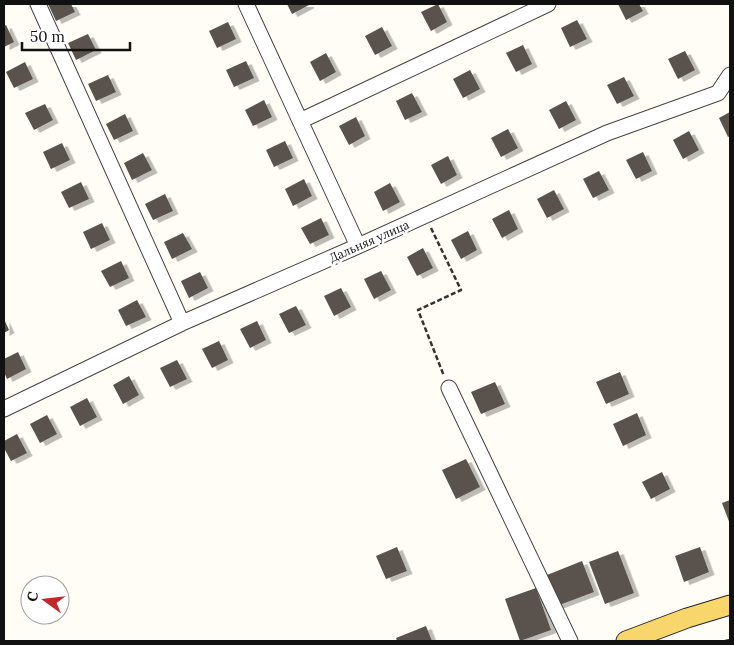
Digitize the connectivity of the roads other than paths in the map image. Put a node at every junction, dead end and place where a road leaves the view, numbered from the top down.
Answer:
1 (38, 4) edge
2 (246, 4) edge
3 (548, 4) edge
4 (730, 75) edge
5 (300, 121) junction
6 (358, 246) junction
7 (182, 323) junction
8 (449, 388) road end
9 (4, 409) edge
10 (730, 605) edge
11 (570, 641) edge
12 (626, 641) edge

1 - 7 street
2 - 5 street
3 - 5 street
4 - 6 street, Дальняя улица
5 - 6 street
6 - 7 street, Дальняя улица
7 - 9 street, Дальняя улица
8 - 11 street
10 - 12 main road

